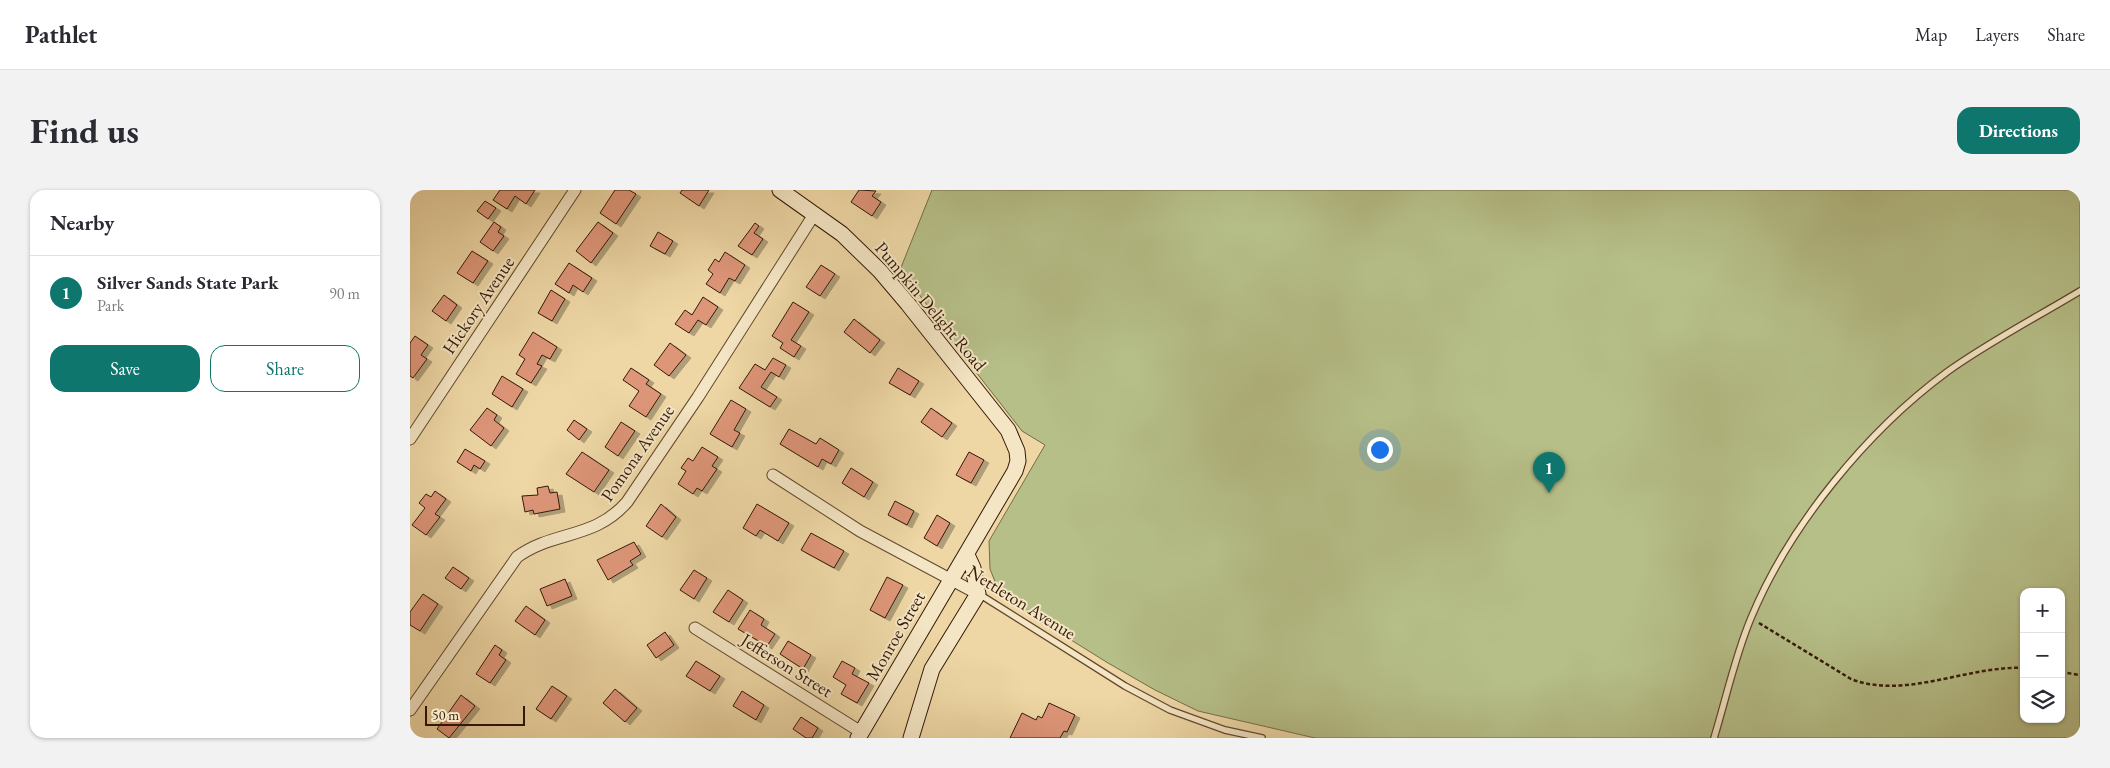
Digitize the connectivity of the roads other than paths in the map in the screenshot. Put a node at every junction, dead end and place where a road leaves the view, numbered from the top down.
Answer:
1 (575, 190) edge
2 (780, 190) edge
3 (815, 213) junction
4 (2080, 291) edge
5 (410, 439) edge
6 (1015, 471) joint
7 (773, 475) dead end
8 (967, 555) junction
9 (950, 578) junction
10 (978, 594) junction
11 (695, 628) dead end
12 (410, 710) edge
13 (860, 735) edge
14 (911, 738) edge
15 (1262, 738) edge
16 (1714, 738) edge

1 - 5 street, Hickory Avenue
2 - 3 street, Pumpkin Delight Road
3 - 6 street, Pumpkin Delight Road
3 - 12 street, Pomona Avenue
4 - 16 lane
6 - 8 street, Monroe Street
7 - 9 street, Nettleton Avenue
8 - 9 street, Monroe Street
8 - 10 street
9 - 10 street, Nettleton Avenue
9 - 13 street, Monroe Street
10 - 14 street
10 - 15 lane, Nettleton Avenue
11 - 13 street, Jefferson Street

